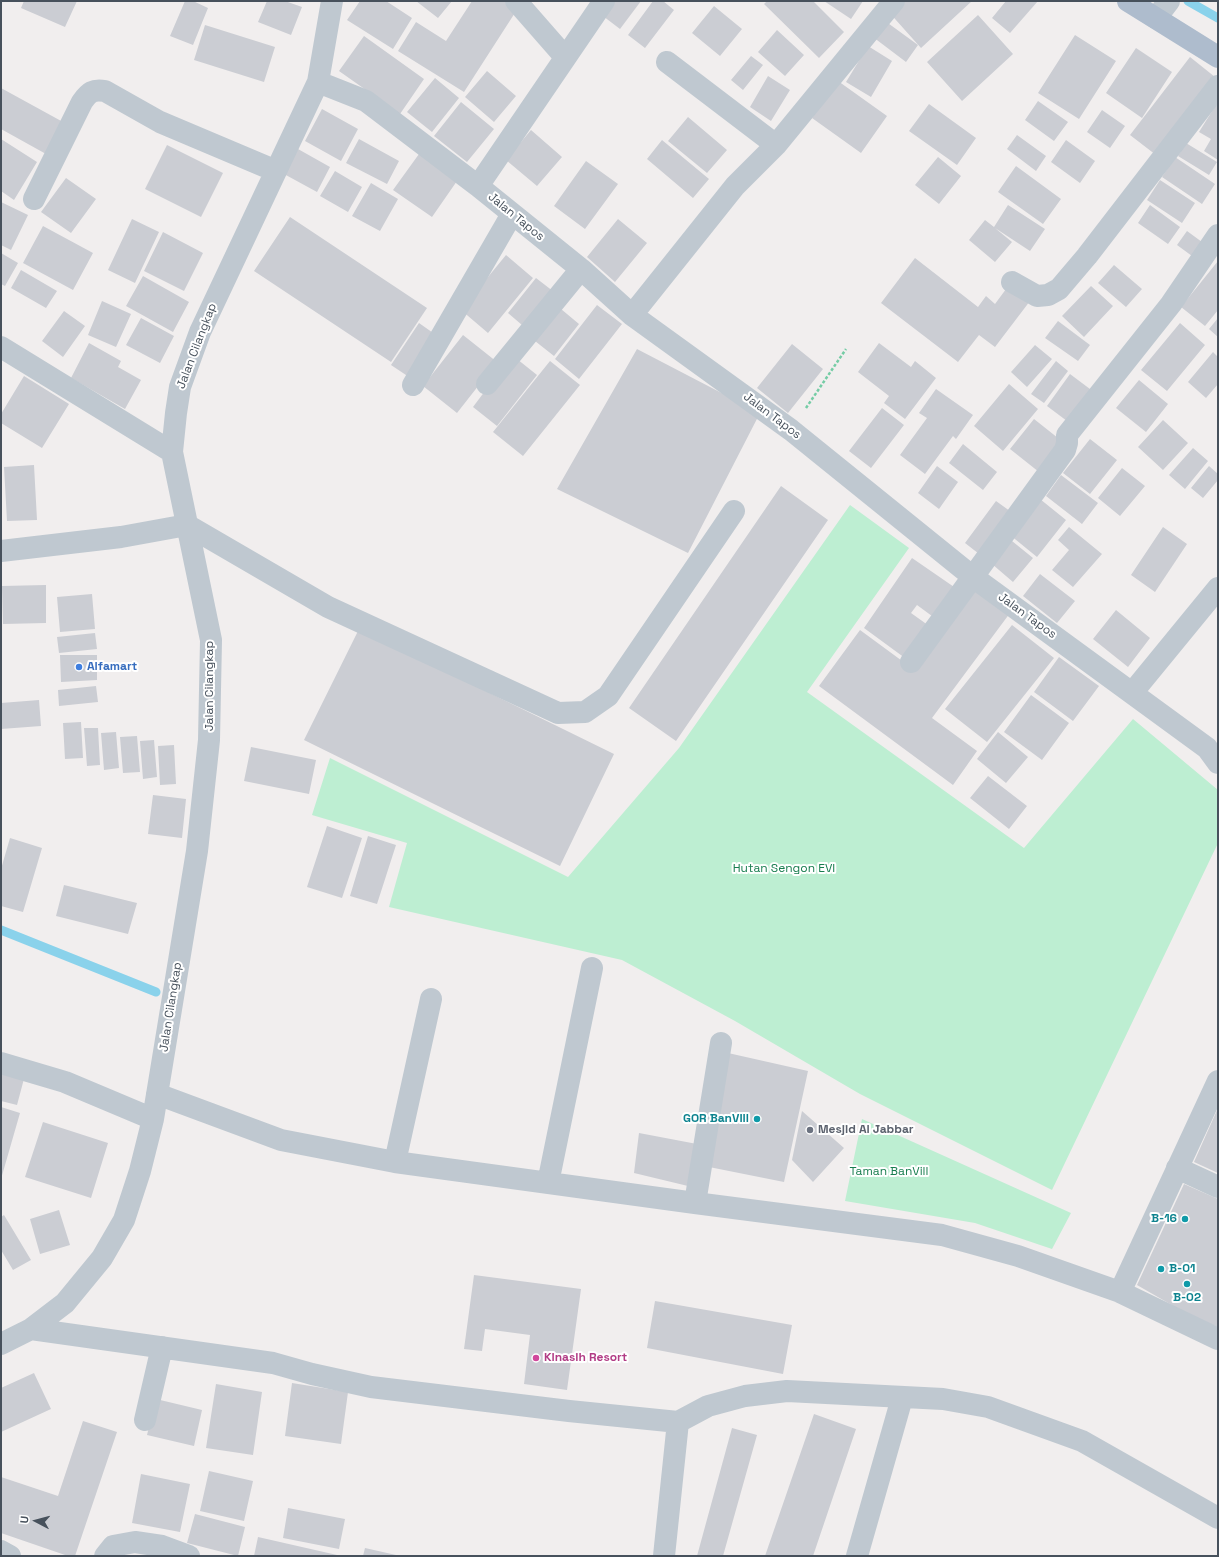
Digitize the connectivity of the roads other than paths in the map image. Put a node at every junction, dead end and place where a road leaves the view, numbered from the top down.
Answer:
1 (332, 1) edge
2 (516, 1) edge
3 (604, 1) edge
4 (894, 1) edge
5 (1133, 2) edge
6 (1164, 7) edge
7 (565, 57) junction
8 (1218, 57) edge
9 (667, 62) dead end
10 (318, 82) junction
11 (1218, 86) edge
12 (776, 145) junction
13 (276, 171) junction
14 (478, 186) junction
15 (34, 199) dead end
16 (512, 214) junction
17 (1218, 235) edge
18 (581, 269) junction
19 (1012, 282) dead end
20 (632, 315) junction
21 (1, 347) edge
22 (487, 384) dead end
23 (413, 385) dead end
24 (172, 452) junction
25 (734, 511) dead end
26 (187, 525) junction
27 (1, 552) edge
28 (973, 577) junction
29 (1218, 588) edge
30 (911, 662) dead end
31 (1132, 693) junction
32 (1218, 763) edge
33 (592, 968) dead end
34 (431, 999) dead end
35 (721, 1043) dead end
36 (1, 1063) edge
37 (1218, 1081) edge
38 (157, 1094) junction
39 (154, 1119) junction
40 (395, 1162) junction
41 (1178, 1168) junction
42 (548, 1183) junction
43 (1218, 1187) edge
44 (695, 1203) junction
45 (1120, 1292) junction
46 (31, 1328) junction
47 (1218, 1339) edge
48 (1, 1344) edge
49 (162, 1347) junction
50 (902, 1398) junction
51 (145, 1420) dead end
52 (678, 1422) junction
53 (1218, 1518) edge
54 (1, 1551) edge
55 (10, 1556) edge
56 (105, 1556) edge
57 (189, 1556) edge
58 (664, 1556) edge
59 (857, 1556) edge

1 - 10 street, Jalan Cilangkap
2 - 7 street
3 - 7 street
4 - 12 street
5 - 6 main road
6 - 8 main road
7 - 14 street
9 - 12 street
10 - 13 street, Jalan Cilangkap
10 - 14 street, Jalan Tapos
11 - 19 street
12 - 20 street
13 - 15 street
13 - 24 street, Jalan Cilangkap
14 - 16 street, Jalan Tapos
16 - 18 street, Jalan Tapos
16 - 23 street
17 - 28 street
18 - 20 street, Jalan Tapos
18 - 22 street
20 - 28 street, Jalan Tapos
21 - 24 street
24 - 26 street, Jalan Cilangkap
25 - 26 street
26 - 27 street
26 - 38 street, Jalan Cilangkap
28 - 30 street
28 - 31 street, Jalan Tapos
29 - 31 street
31 - 32 street, Jalan Tapos
33 - 42 street
34 - 40 street
35 - 44 street
36 - 39 street
37 - 41 street
38 - 39 street, Jalan Cilangkap
38 - 40 street
39 - 46 street, Jalan Cilangkap
40 - 42 street
41 - 43 street
41 - 45 street
42 - 44 street
44 - 45 street
45 - 47 street
46 - 48 street, Jalan Cilangkap
46 - 49 street
49 - 51 street
49 - 52 street
50 - 52 street
50 - 53 street
50 - 59 street
52 - 58 street
54 - 55 street
56 - 57 street

